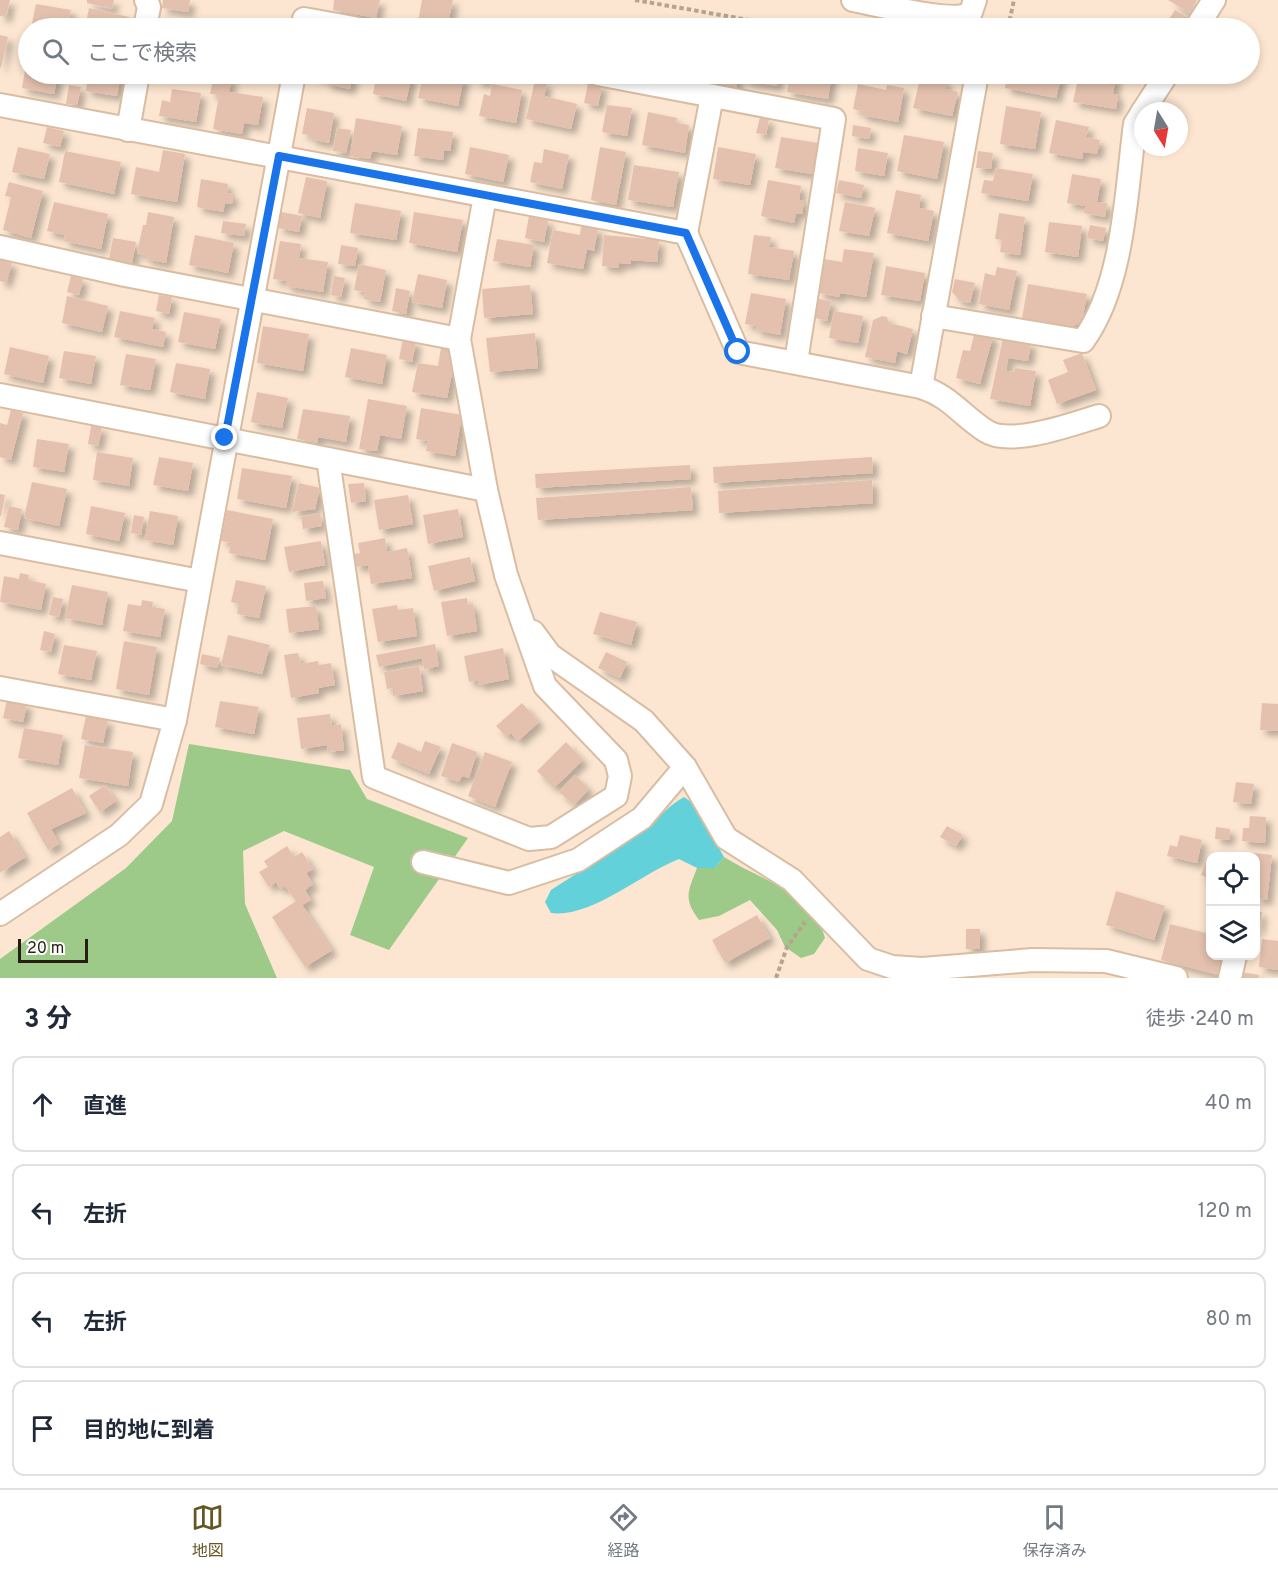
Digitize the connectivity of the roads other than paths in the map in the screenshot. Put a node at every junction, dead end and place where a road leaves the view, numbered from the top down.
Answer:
1 (146, 0) edge
2 (853, 0) edge
3 (1214, 0) edge
4 (971, 15) edge
5 (147, 18) edge
6 (1202, 18) edge
7 (136, 84) edge
8 (292, 84) edge
9 (650, 84) edge
10 (975, 84) edge
11 (1161, 84) edge
12 (712, 96) junction
13 (1149, 102) edge
14 (0, 105) edge
15 (128, 130) junction
16 (1134, 131) edge
17 (279, 156) junction
18 (485, 196) junction
19 (686, 233) junction
20 (0, 247) edge
21 (253, 298) junction
22 (933, 316) junction
23 (459, 339) junction
24 (796, 362) junction
25 (921, 387) junction
26 (0, 395) edge
27 (1099, 416) dead end
28 (225, 438) junction
29 (328, 459) junction
30 (486, 490) junction
31 (0, 543) edge
32 (200, 581) junction
33 (519, 614) junction
34 (0, 688) edge
35 (175, 720) junction
36 (685, 767) junction
37 (423, 862) dead end
38 (0, 915) edge
39 (1234, 960) edge
40 (1176, 978) edge
41 (1230, 978) edge

1 - 5 street
2 - 4 street
3 - 6 street
7 - 15 street
8 - 17 street
9 - 12 street
10 - 22 street
11 - 13 street
12 - 19 street
12 - 24 street
14 - 15 street
15 - 17 street
16 - 22 street
17 - 18 street
17 - 21 street
18 - 19 street
18 - 23 street
19 - 24 street
20 - 21 street
21 - 23 street
21 - 28 street
22 - 25 street
23 - 30 street
24 - 25 street
25 - 27 street
26 - 28 street
28 - 29 street
28 - 32 street
29 - 30 street
29 - 33 street
30 - 33 street
31 - 32 street
32 - 35 street
33 - 36 street
34 - 35 street
35 - 38 street
36 - 37 street
36 - 40 street
39 - 41 street

